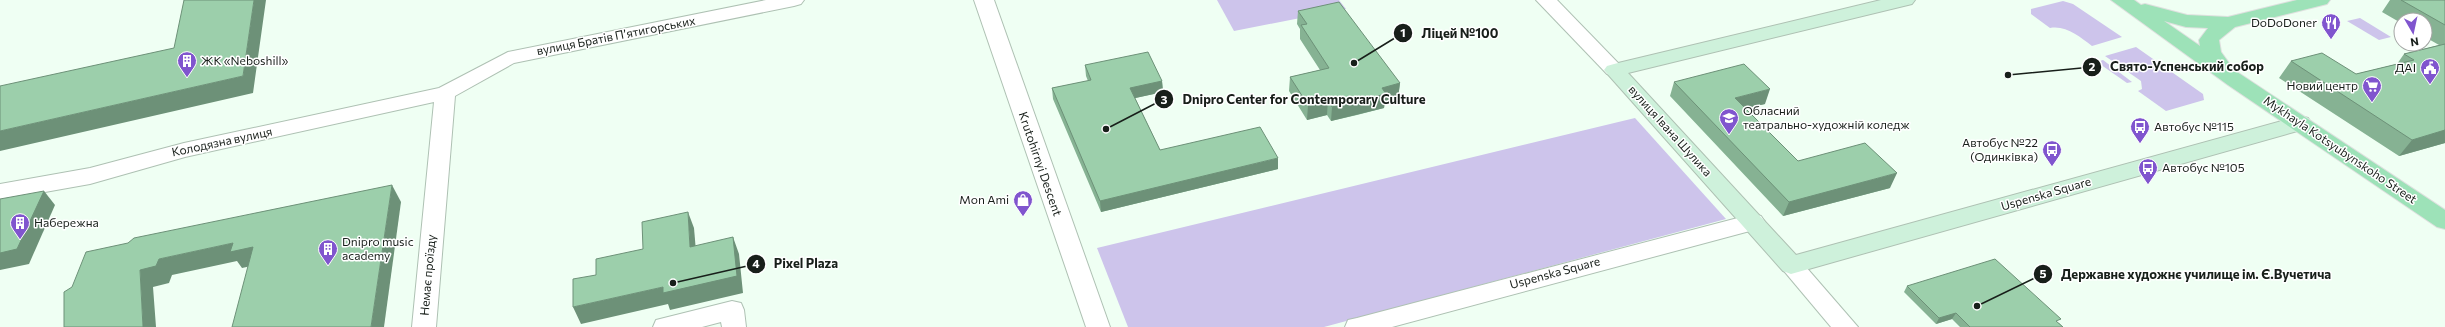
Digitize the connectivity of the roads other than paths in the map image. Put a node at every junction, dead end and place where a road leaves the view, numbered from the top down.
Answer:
1 (794, 0) edge
2 (984, 0) edge
3 (1546, 0) edge
4 (1905, 0) edge
5 (2122, 0) edge
6 (2320, 0) edge
7 (2228, 23) junction
8 (1614, 70) junction
9 (2235, 80) junction
10 (445, 93) junction
11 (2300, 124) junction
12 (0, 192) edge
13 (2445, 221) edge
14 (1753, 222) junction
15 (1791, 265) junction
16 (424, 327) edge
17 (664, 327) edge
18 (734, 327) edge
19 (1098, 327) edge
20 (1357, 327) edge
21 (1846, 327) edge

1 - 10 street, вулиця Братів Пʼятигорських
2 - 19 street, Krutohirnyi Descent
3 - 8 street, вулиця Івана Шулика
4 - 8 street
5 - 7 main road
5 - 9 main road
6 - 7 main road
7 - 9 main road
8 - 14 street, вулиця Івана Шулика
9 - 11 main road, Mykhayla Kotsyubynskoho Street
10 - 12 street, Колодязна вулиця
10 - 16 street, Немає проїзду
11 - 13 main road, Mykhayla Kotsyubynskoho Street
11 - 15 street, Uspenska Square
14 - 15 street, вулиця Івана Шулика
14 - 20 street, Uspenska Square
15 - 21 street
17 - 18 street

